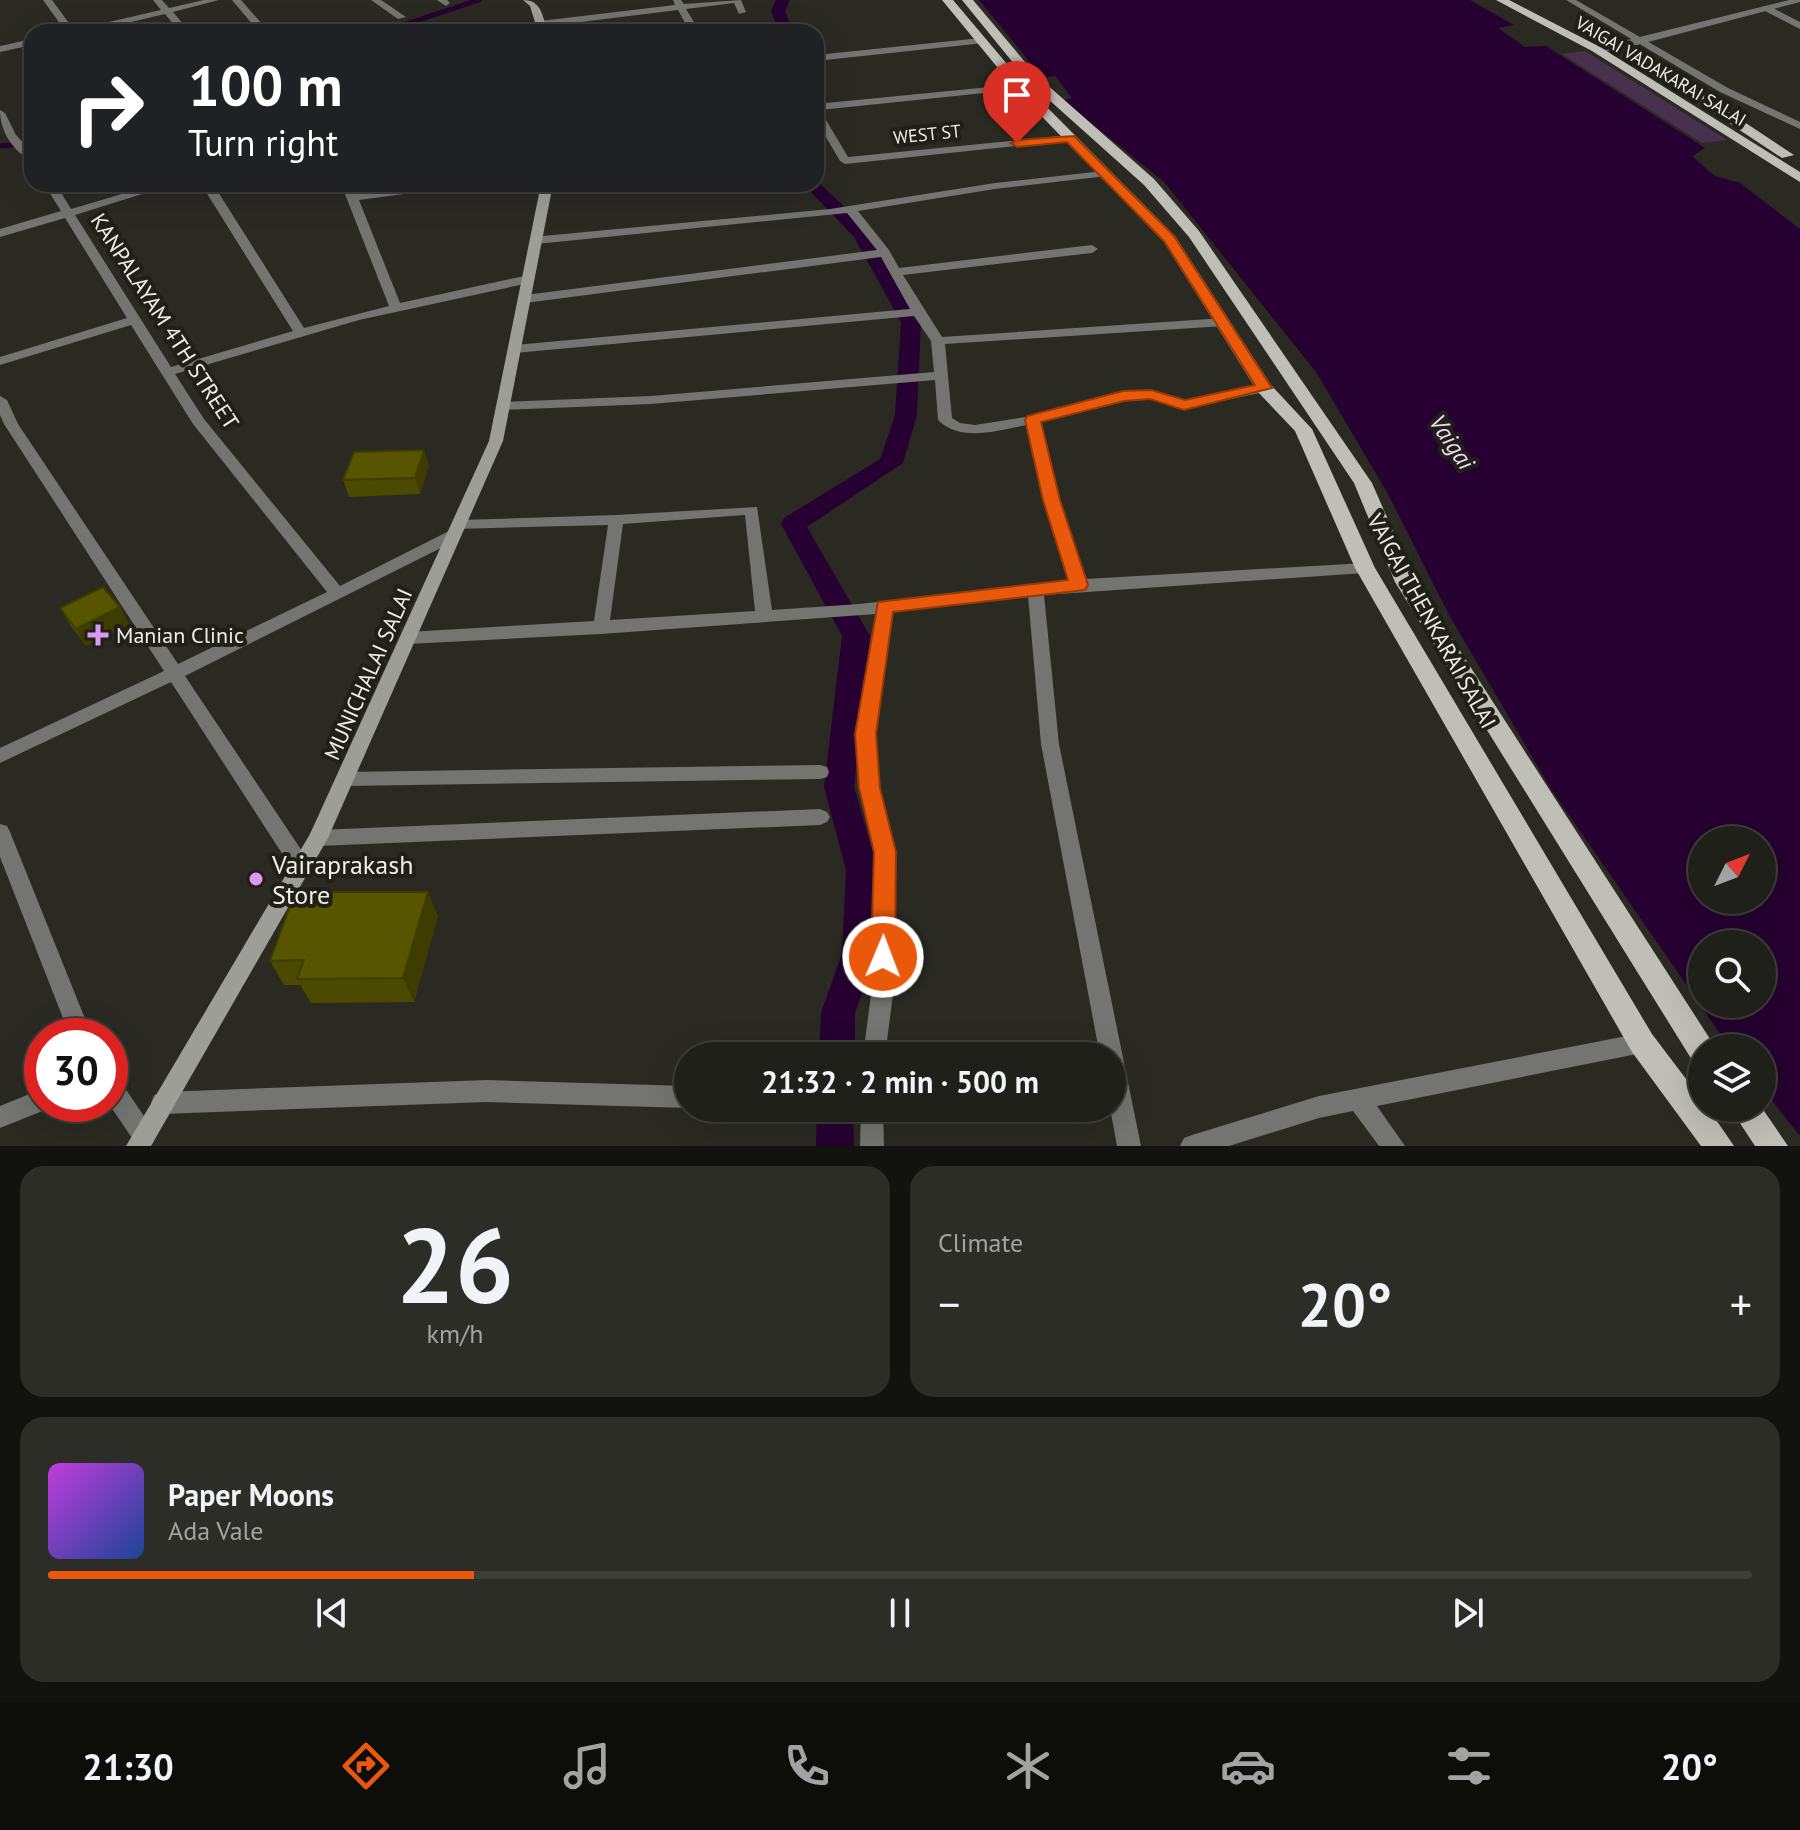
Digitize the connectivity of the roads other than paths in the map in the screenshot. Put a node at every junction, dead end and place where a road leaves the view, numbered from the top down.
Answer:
1 (47, 0) edge
2 (157, 0) edge
3 (215, 0) edge
4 (236, 0) edge
5 (375, 0) edge
6 (527, 0) edge
7 (947, 0) edge
8 (967, 0) edge
9 (1501, 0) edge
10 (1521, 0) edge
11 (1570, 0) edge
12 (1799, 0) edge
13 (679, 2) edge
14 (1766, 8) junction
15 (168, 11) junction
16 (742, 12) dead end
17 (401, 17) dead end
18 (65, 24) edge
19 (112, 24) edge
20 (179, 24) edge
21 (257, 24) edge
22 (540, 24) edge
23 (562, 24) edge
24 (691, 24) edge
25 (1800, 26) edge
26 (981, 41) junction
27 (1637, 41) junction
28 (24, 44) edge
29 (1614, 48) junction
30 (0, 49) edge
31 (1596, 49) junction
32 (824, 57) edge
33 (1020, 87) junction
34 (824, 108) edge
35 (0, 113) edge
36 (824, 123) edge
37 (1800, 126) edge
38 (1070, 138) junction
39 (24, 149) edge
40 (1800, 163) edge
41 (1103, 174) junction
42 (1800, 178) edge
43 (55, 192) edge
44 (141, 192) edge
45 (212, 192) edge
46 (350, 192) edge
47 (397, 192) edge
48 (545, 192) edge
49 (352, 198) junction
50 (849, 207) junction
51 (69, 213) junction
52 (0, 233) edge
53 (536, 240) junction
54 (1092, 249) dead end
55 (885, 253) junction
56 (895, 272) junction
57 (529, 279) junction
58 (525, 299) junction
59 (396, 308) junction
60 (918, 312) junction
61 (136, 319) junction
62 (1224, 322) junction
63 (301, 334) junction
64 (938, 341) junction
65 (515, 349) junction
66 (0, 361) edge
67 (168, 372) junction
68 (939, 376) junction
69 (1264, 388) junction
70 (0, 400) edge
71 (503, 406) junction
72 (1033, 420) junction
73 (616, 520) junction
74 (457, 530) junction
75 (1365, 568) junction
76 (1079, 585) junction
77 (1035, 589) junction
78 (336, 592) junction
79 (885, 607) junction
80 (764, 616) junction
81 (601, 628) junction
82 (408, 638) junction
83 (176, 673) junction
84 (0, 756) edge
85 (820, 772) dead end
86 (345, 779) junction
87 (820, 817) dead end
88 (0, 832) edge
89 (318, 838) junction
90 (301, 866) junction
91 (74, 1018) edge
92 (1691, 1034) edge
93 (876, 1042) edge
94 (1109, 1042) edge
95 (1642, 1043) junction
96 (674, 1097) edge
97 (1359, 1101) junction
98 (162, 1103) junction
99 (24, 1107) edge
100 (0, 1117) edge
101 (128, 1118) edge
102 (872, 1122) edge
103 (1124, 1122) edge
104 (1755, 1122) edge
105 (141, 1141) edge
106 (872, 1146) edge
107 (1129, 1146) edge
108 (1192, 1146) edge
109 (1393, 1146) edge
110 (1719, 1146) edge
111 (1773, 1146) edge

1 - 18 street
2 - 15 street
3 - 15 street
4 - 21 street
5 - 17 street
6 - 22 main road
7 - 26 main road, VAIGAI THENKARAI SALAI
8 - 92 main road, VAIGAI THENKARAI SALAI
9 - 31 main road, VAIGAI VADAKARAI SALAI
10 - 29 main road, VAIGAI VADAKARAI SALAI
11 - 27 street
12 - 14 street
13 - 16 street
13 - 23 street
13 - 24 street
14 - 25 street
14 - 27 street
15 - 19 street
15 - 20 street
26 - 32 street
26 - 33 main road, VAIGAI THENKARAI SALAI
27 - 29 street
27 - 37 street
28 - 30 street
29 - 31 street
29 - 40 main road, VAIGAI VADAKARAI SALAI
31 - 42 main road, VAIGAI VADAKARAI SALAI
33 - 34 street
33 - 38 main road, VAIGAI THENKARAI SALAI
35 - 39 street
36 - 38 street, WEST ST
38 - 41 main road, VAIGAI THENKARAI SALAI
41 - 50 street
41 - 62 main road, VAIGAI THENKARAI SALAI
43 - 51 street, KANPALAYAM 4TH STREET
44 - 51 street
45 - 63 street
46 - 49 street
47 - 49 street
48 - 53 main road, MUNICHALAI SALAI
49 - 59 street
50 - 53 street
50 - 55 street
51 - 52 street
51 - 61 street, KANPALAYAM 4TH STREET
53 - 57 main road, MUNICHALAI SALAI
54 - 56 street
55 - 56 street
55 - 58 street
56 - 60 street
57 - 58 main road, MUNICHALAI SALAI
57 - 59 street
58 - 65 main road, MUNICHALAI SALAI
59 - 63 street
60 - 64 street
60 - 65 street
61 - 66 street
61 - 67 street, KANPALAYAM 4TH STREET
62 - 64 street
62 - 69 main road, VAIGAI THENKARAI SALAI
63 - 67 street
64 - 68 street
65 - 71 main road, MUNICHALAI SALAI
67 - 78 street, KANPALAYAM 4TH STREET
68 - 71 street
68 - 72 street
69 - 72 street
69 - 75 main road, VAIGAI THENKARAI SALAI
70 - 83 street
71 - 74 main road, MUNICHALAI SALAI
72 - 76 street
73 - 74 street
73 - 80 street
73 - 81 street
74 - 78 street
74 - 82 main road, MUNICHALAI SALAI
75 - 76 street
75 - 95 main road, VAIGAI THENKARAI SALAI
76 - 77 street
77 - 79 street
77 - 94 street
78 - 83 street
79 - 80 street
79 - 93 street
80 - 81 street
81 - 82 street
82 - 86 main road, MUNICHALAI SALAI
83 - 84 street
83 - 90 street
85 - 86 street
86 - 89 main road, MUNICHALAI SALAI
87 - 89 street
88 - 91 street
89 - 90 main road, MUNICHALAI SALAI
90 - 98 main road, MUNICHALAI SALAI
95 - 97 street
95 - 110 main road, VAIGAI THENKARAI SALAI
96 - 98 street
97 - 108 street
97 - 109 street
98 - 105 main road, MUNICHALAI SALAI
99 - 100 street
101 - 105 street
102 - 106 street
103 - 107 street
104 - 111 main road

